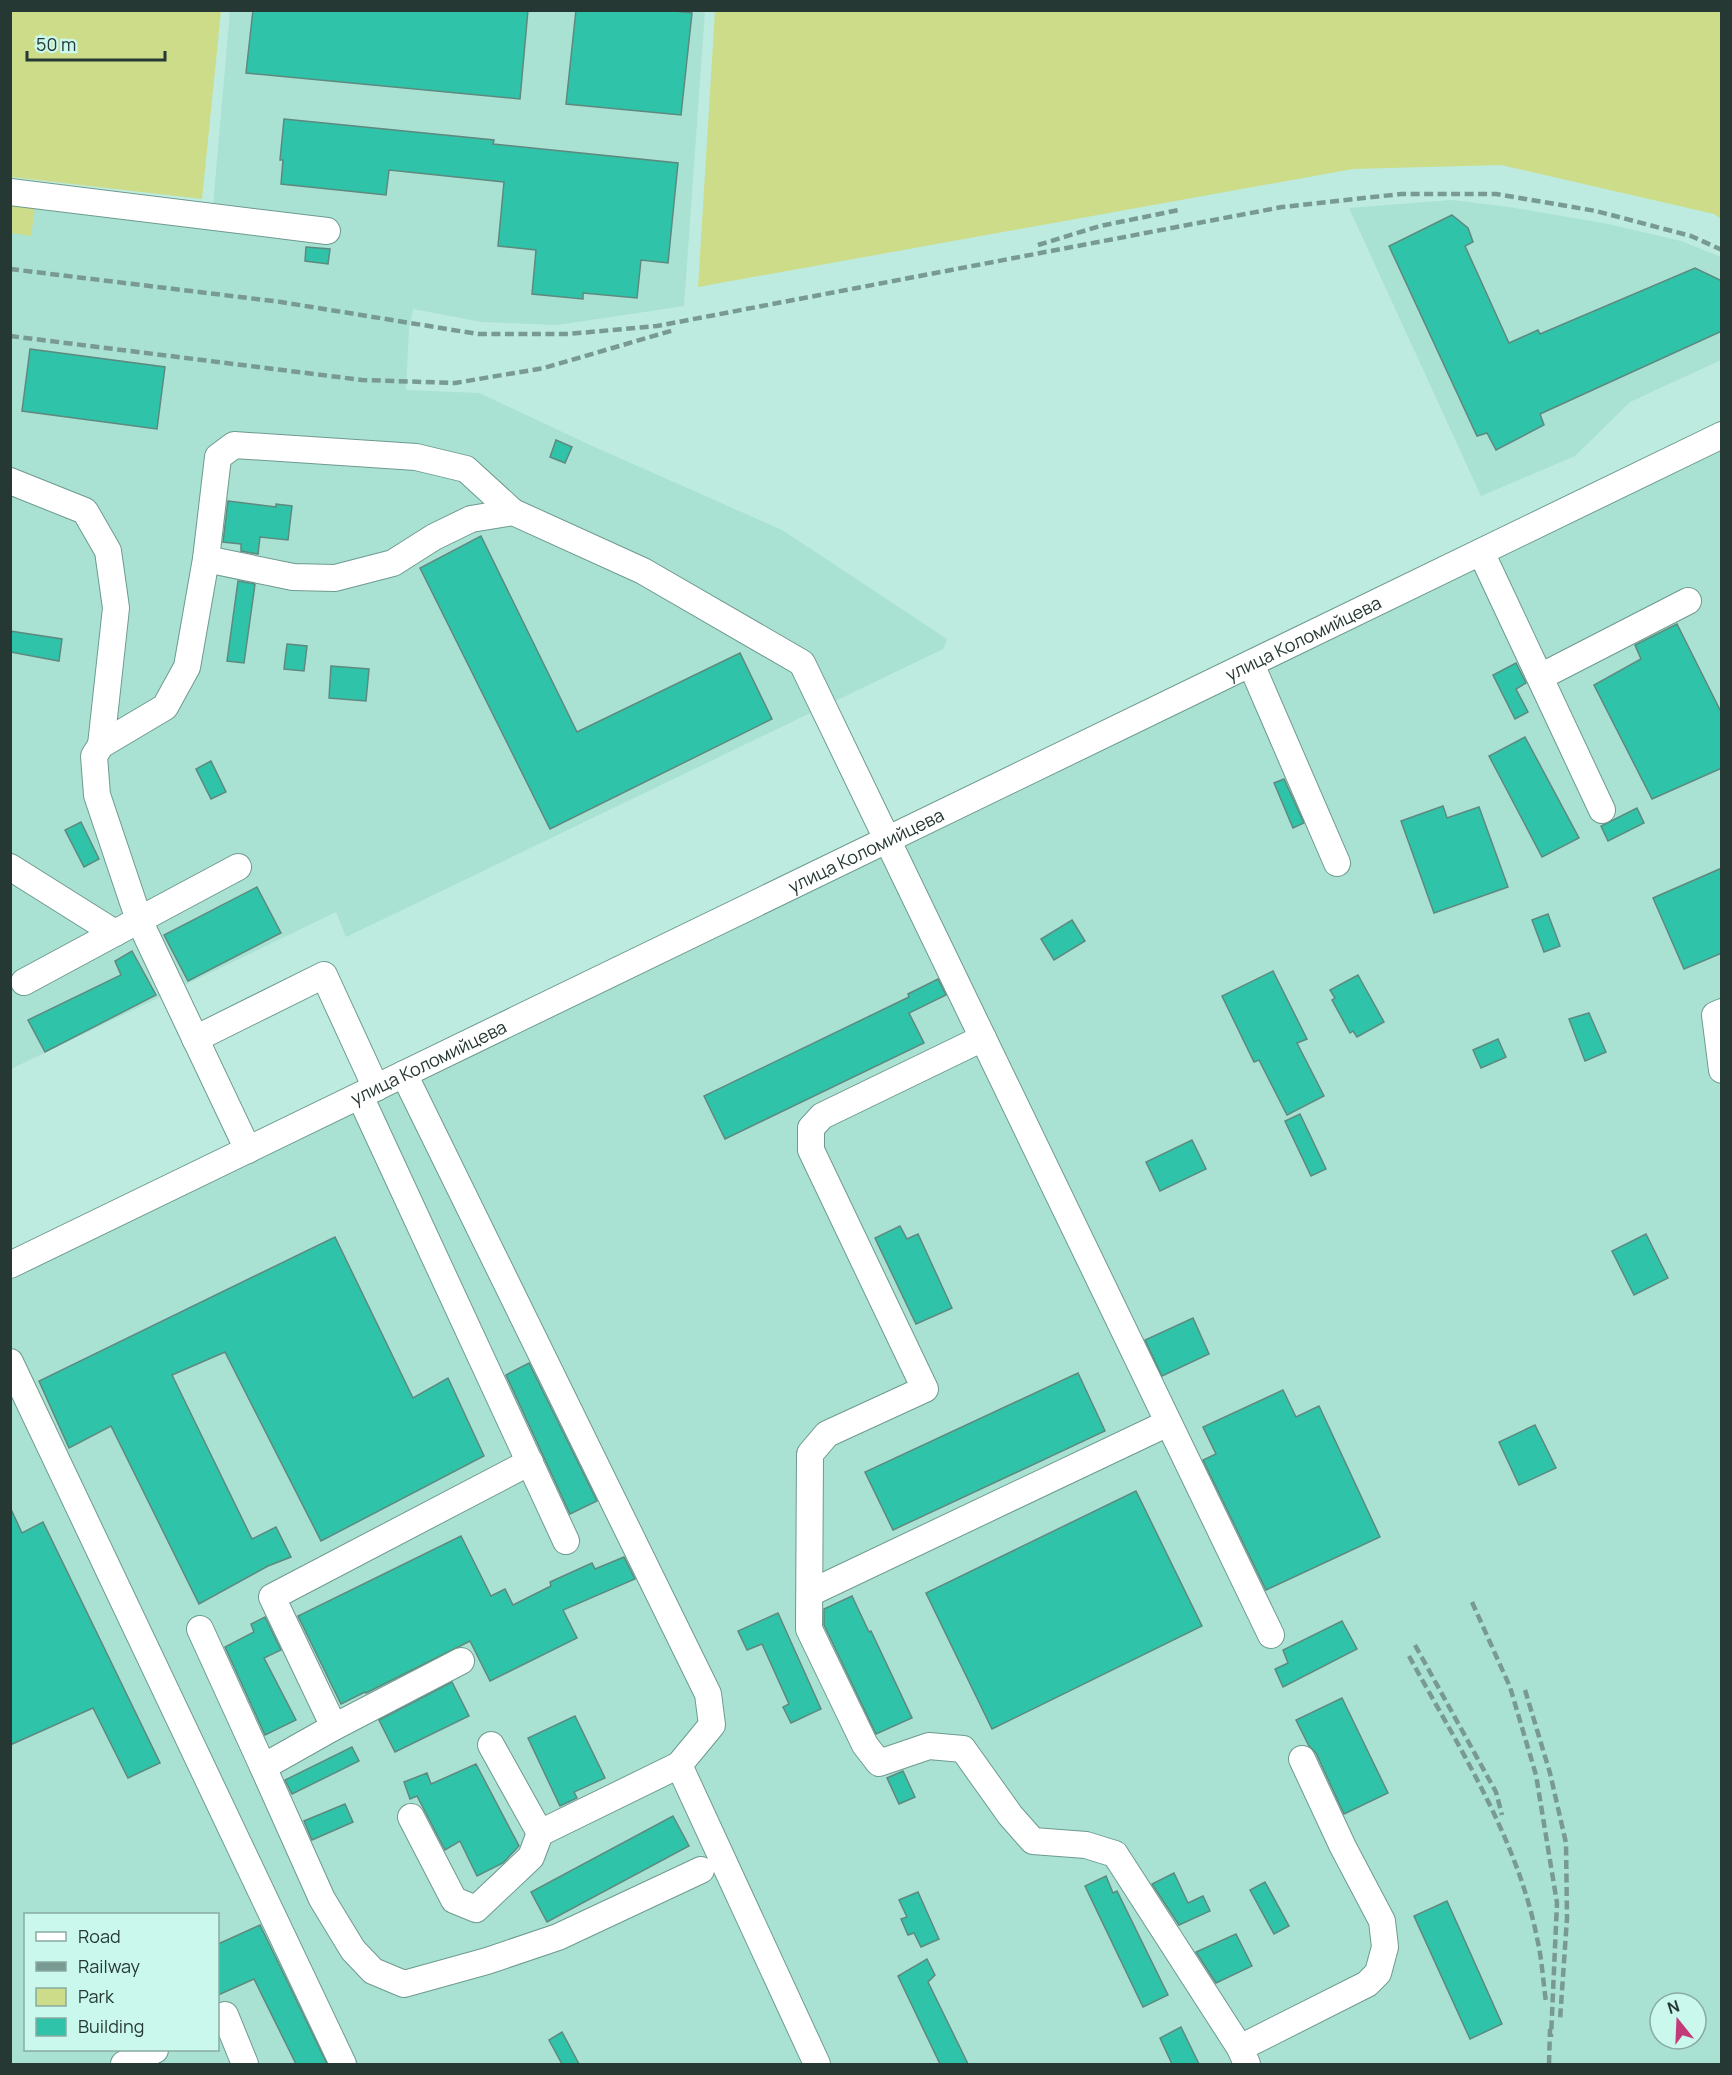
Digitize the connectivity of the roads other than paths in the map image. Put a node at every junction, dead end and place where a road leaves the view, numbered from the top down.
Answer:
1 (10, 192) edge
2 (327, 231) dead end
3 (1722, 435) edge
4 (10, 481) edge
5 (513, 512) junction
6 (1481, 552) junction
7 (206, 559) junction
8 (1688, 601) dead end
9 (1251, 664) junction
10 (1540, 677) junction
11 (101, 745) junction
12 (1602, 810) dead end
13 (887, 840) junction
14 (1337, 863) dead end
15 (10, 867) edge
16 (238, 867) dead end
17 (139, 920) junction
18 (115, 933) junction
19 (24, 982) dead end
20 (1722, 1012) edge
21 (983, 1038) junction
22 (195, 1039) junction
23 (1722, 1070) edge
24 (404, 1074) junction
25 (368, 1092) junction
26 (248, 1150) junction
27 (10, 1265) edge
28 (10, 1362) edge
29 (1168, 1422) junction
30 (530, 1461) junction
31 (566, 1541) dead end
32 (810, 1593) junction
33 (200, 1629) dead end
34 (1271, 1635) dead end
35 (460, 1661) dead end
36 (334, 1727) junction
37 (491, 1745) dead end
38 (1302, 1760) dead end
39 (679, 1765) junction
40 (263, 1767) junction
41 (411, 1817) dead end
42 (540, 1833) junction
43 (701, 1870) dead end
44 (219, 2018) edge
45 (151, 2051) edge
46 (1244, 2056) edge
47 (124, 2064) edge
48 (245, 2064) edge
49 (343, 2064) edge
50 (817, 2064) edge

1 - 2 street
3 - 6 street, улица Коломийцева
4 - 11 street
5 - 7 street
5 - 7 street
5 - 13 street
6 - 9 street, улица Коломийцева
6 - 10 street
7 - 11 street
8 - 10 street
9 - 13 street, улица Коломийцева
9 - 14 street
10 - 12 street
11 - 17 street
13 - 21 street
13 - 24 street, улица Коломийцева
15 - 18 street
16 - 17 street
17 - 18 street
17 - 22 street
18 - 19 street
20 - 23 street
21 - 29 street
21 - 32 street
22 - 25 street
22 - 26 street
24 - 25 street, улица Коломийцева
24 - 39 street
25 - 26 street, улица Коломийцева
25 - 30 street
26 - 27 street, улица Коломийцева
28 - 49 street
29 - 32 street
29 - 34 street
30 - 31 street
30 - 36 street
32 - 46 street
33 - 40 street
35 - 36 street
36 - 40 street
37 - 42 street
38 - 46 street
39 - 42 street
39 - 50 street
40 - 43 street
41 - 42 street
44 - 48 street
45 - 47 street

